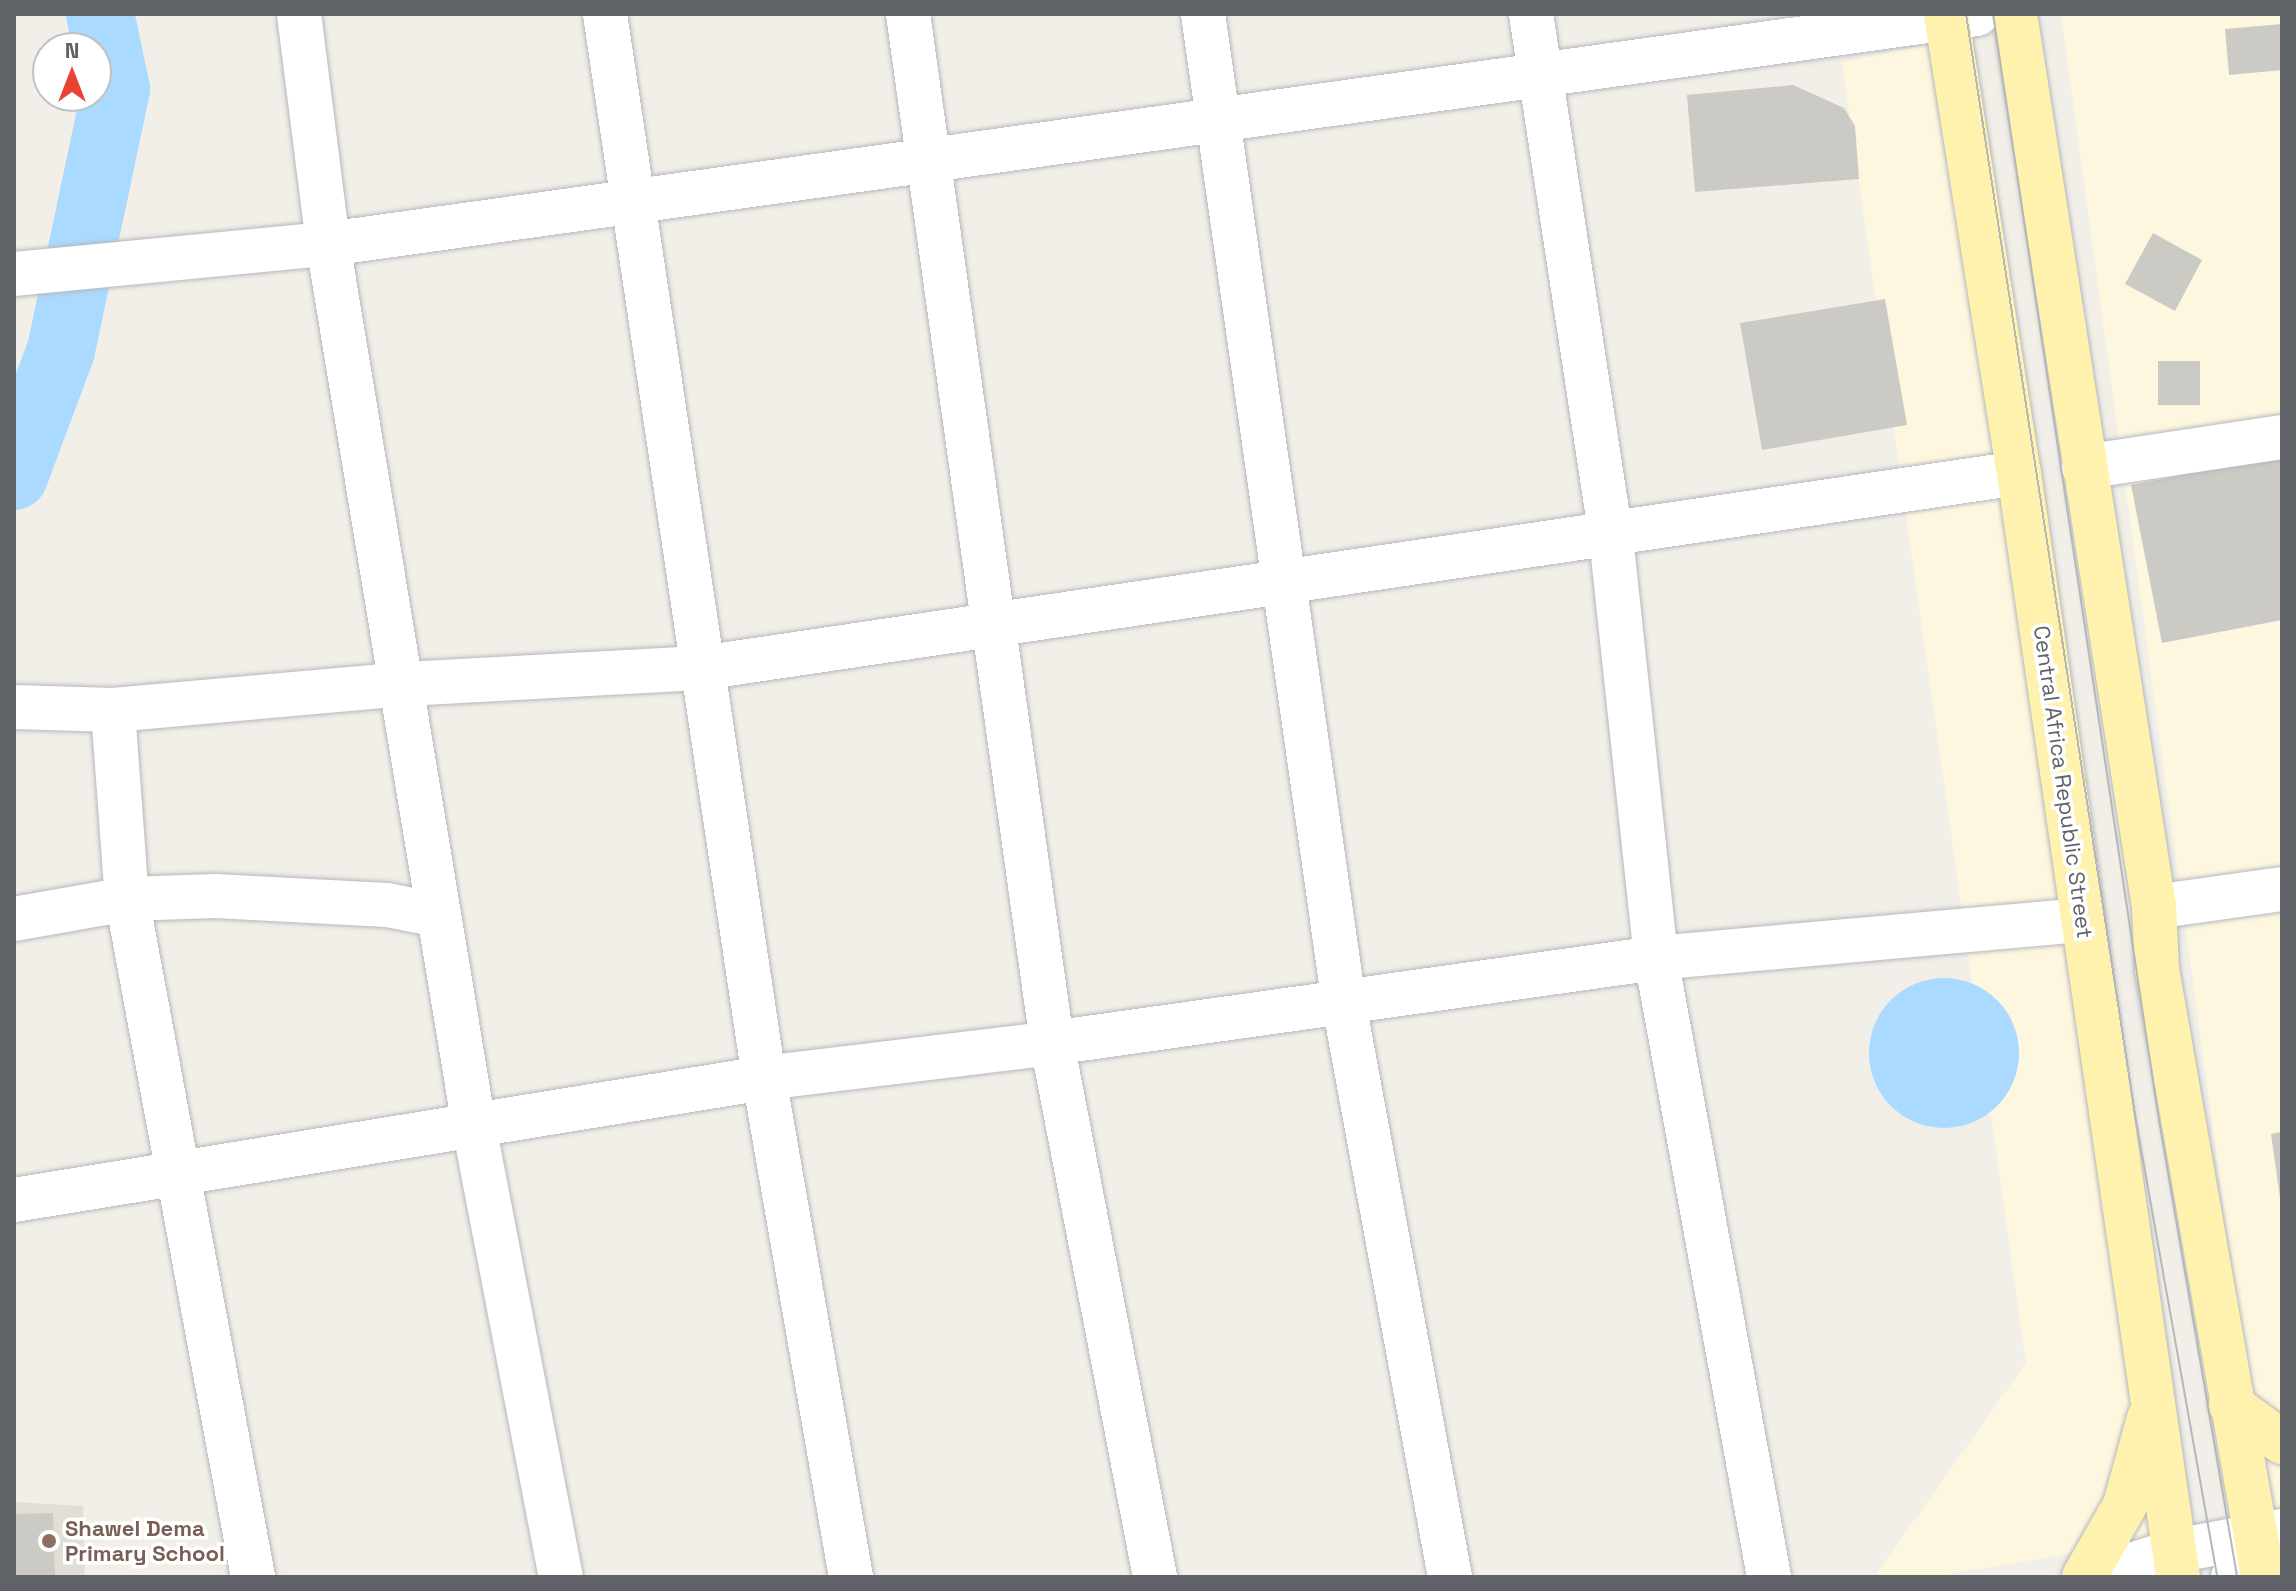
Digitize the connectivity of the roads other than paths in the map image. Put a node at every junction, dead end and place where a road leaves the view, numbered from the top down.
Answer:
1 (299, 14) edge
2 (605, 14) edge
3 (908, 14) edge
4 (1203, 14) edge
5 (1531, 14) edge
6 (2015, 14) edge
7 (1956, 15) edge
8 (1542, 79) junction
9 (1220, 122) junction
10 (929, 159) junction
11 (635, 200) junction
12 (328, 244) junction
13 (22, 273) edge
14 (2282, 437) edge
15 (2084, 467) junction
16 (2019, 473) junction
17 (1611, 537) junction
18 (1284, 583) junction
19 (991, 622) junction
20 (701, 668) junction
21 (404, 684) junction
22 (14, 707) edge
23 (113, 710) junction
24 (2282, 889) edge
25 (127, 899) junction
26 (2154, 907) junction
27 (439, 915) junction
28 (14, 919) edge
29 (2083, 920) junction
30 (1656, 958) junction
31 (1344, 1004) junction
32 (1052, 1043) junction
33 (764, 1078) junction
34 (474, 1126) junction
35 (182, 1175) junction
36 (14, 1200) edge
37 (2155, 1396) junction
38 (2231, 1405) junction
39 (2282, 1442) edge
40 (2263, 1561) edge
41 (2177, 1564) edge
42 (2103, 1576) edge
43 (253, 1577) edge
44 (561, 1577) edge
45 (851, 1577) edge
46 (1155, 1577) edge
47 (1450, 1577) edge
48 (1769, 1577) edge

1 - 12 street
2 - 11 street
3 - 10 street
4 - 9 street
5 - 8 street
6 - 15 main road
7 - 8 street
7 - 16 main road, Central Africa Republic Street
8 - 9 street
8 - 17 street
9 - 10 street
9 - 18 street
10 - 11 street
10 - 19 street
11 - 12 street
11 - 20 street
12 - 13 street
12 - 21 street
14 - 15 street
15 - 26 main road
16 - 17 street
16 - 29 main road, Central Africa Republic Street
17 - 18 street
17 - 30 street
18 - 19 street
18 - 31 street
19 - 20 street
19 - 32 street
20 - 21 street
20 - 33 street
21 - 23 street
21 - 27 street
22 - 23 street
23 - 25 street
24 - 26 street
25 - 27 street
25 - 28 street
25 - 35 street
26 - 38 main road
27 - 34 street
29 - 30 street
29 - 37 main road, Central Africa Republic Street
30 - 31 street
30 - 48 street
31 - 32 street
31 - 47 street
32 - 33 street
32 - 46 street
33 - 34 street
33 - 45 street
34 - 35 street
34 - 44 street
35 - 36 street
35 - 43 street
37 - 41 main road, Central Africa Republic Street
37 - 42 main road
38 - 39 main road
38 - 40 main road
40 - 41 street
41 - 42 street

